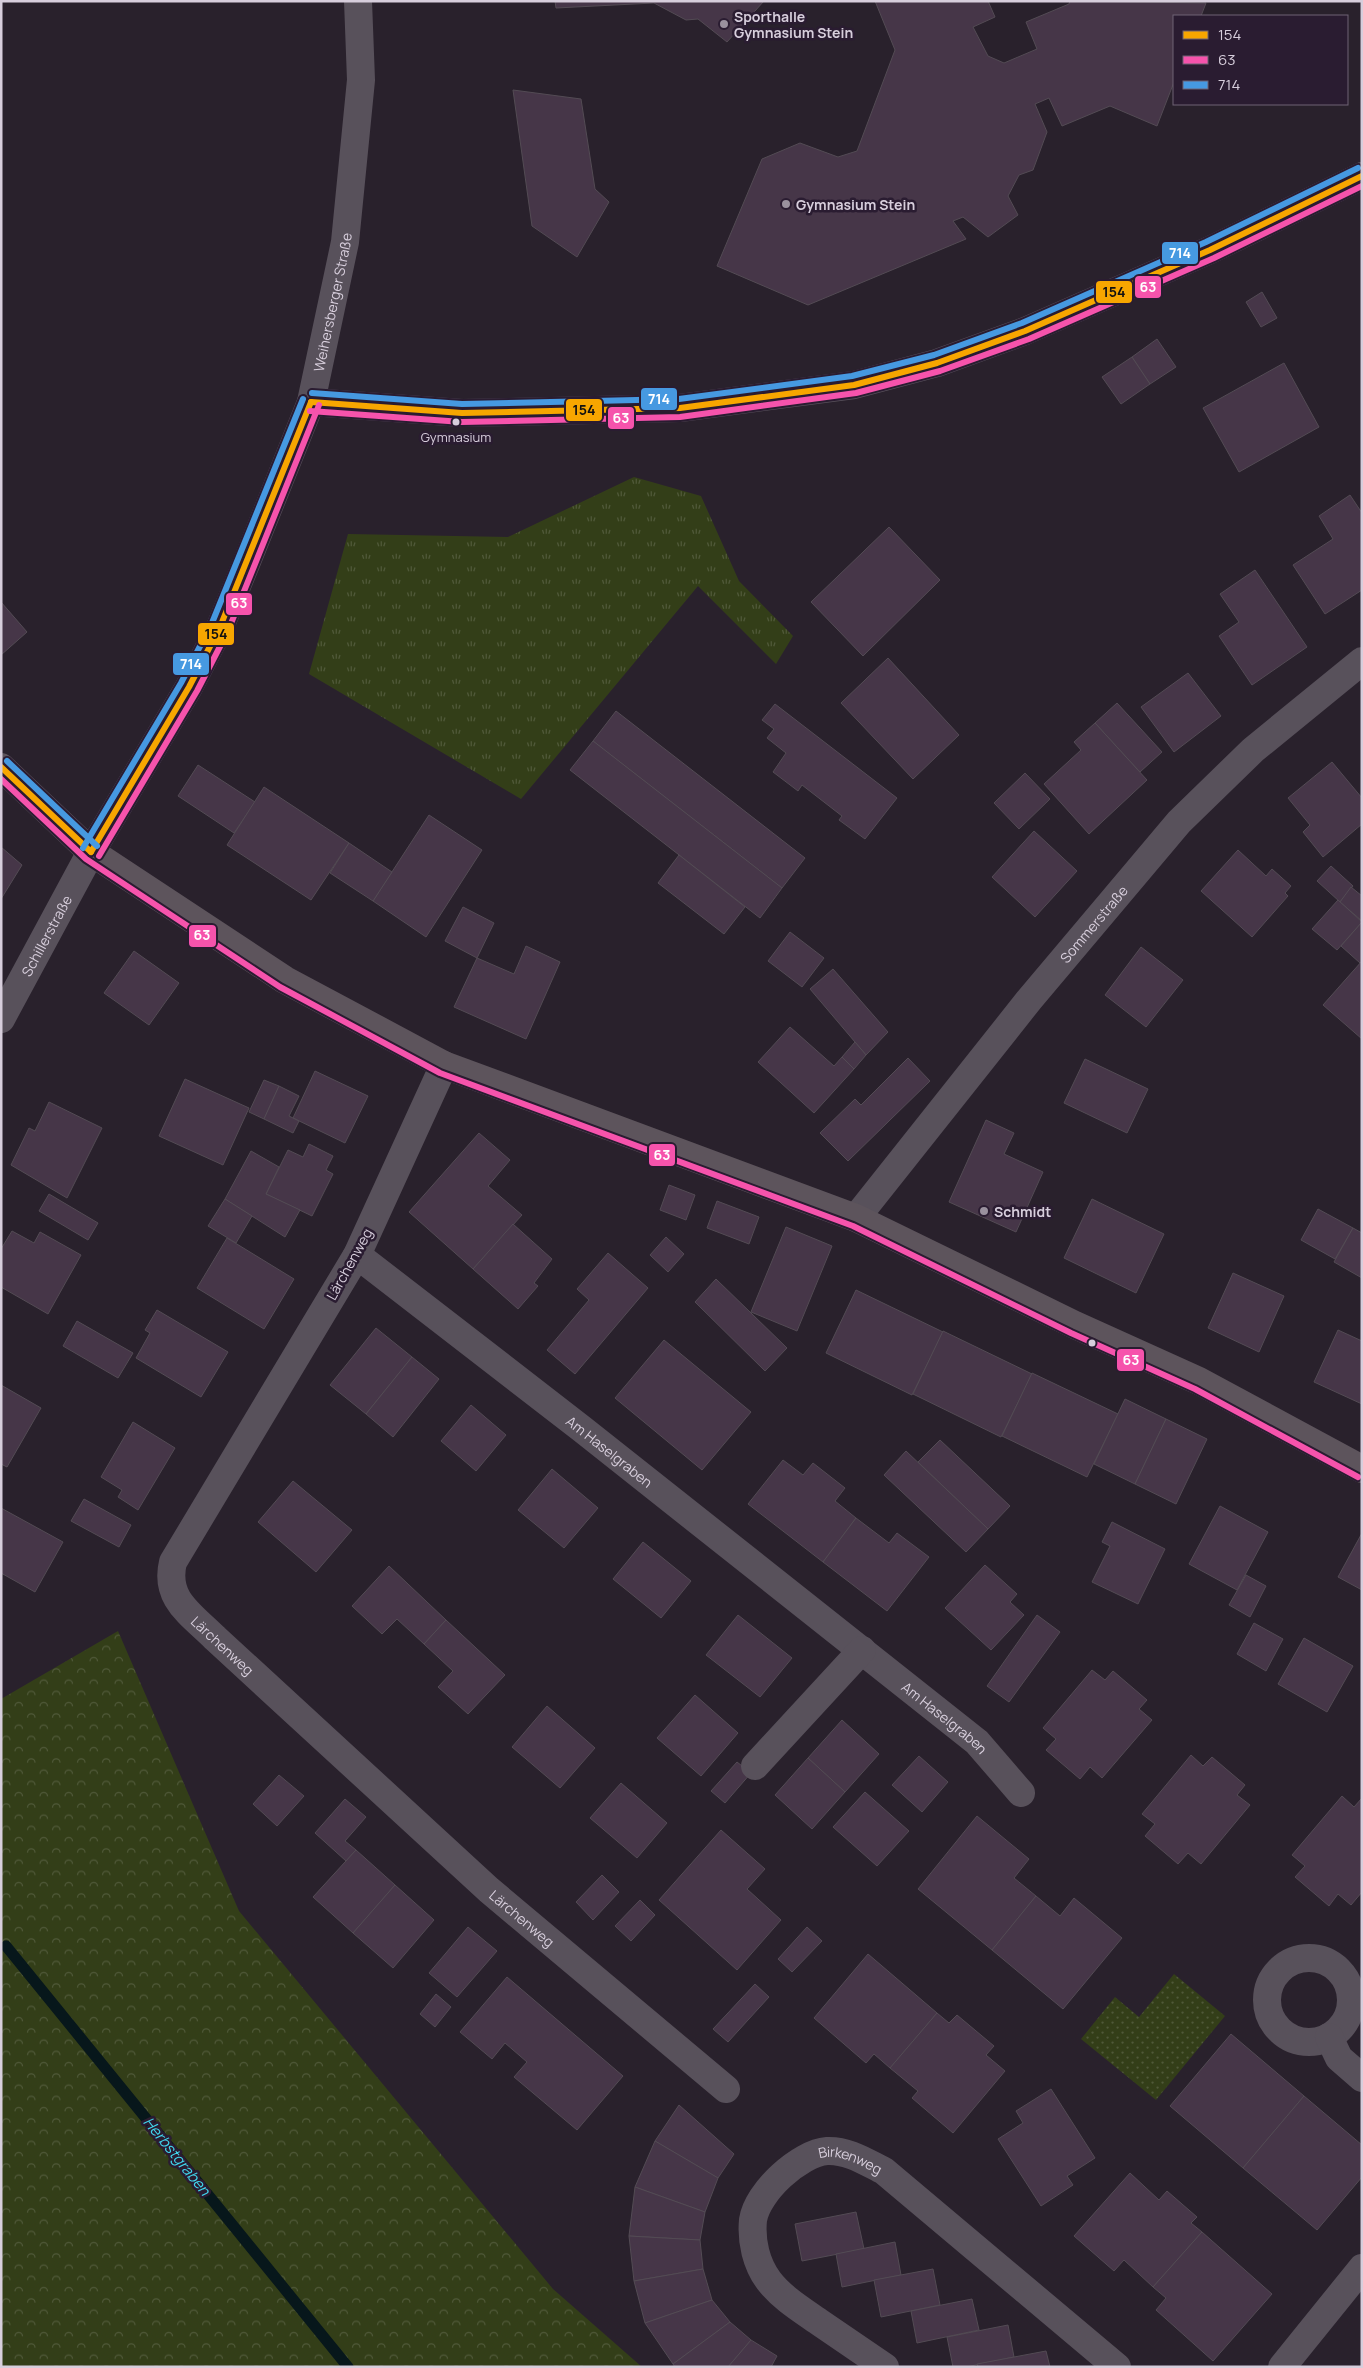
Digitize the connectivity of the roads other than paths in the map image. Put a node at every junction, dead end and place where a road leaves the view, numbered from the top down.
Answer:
1 (358, 1) edge
2 (1362, 176) edge
3 (311, 402) junction
4 (1362, 662) edge
5 (1, 767) edge
6 (91, 852) junction
7 (1, 1019) edge
8 (444, 1065) junction
9 (856, 1218) junction
10 (356, 1255) junction
11 (1362, 1469) edge
12 (862, 1650) junction
13 (755, 1766) dead end
14 (1020, 1793) dead end
15 (1328, 2037) dead end
16 (1362, 2078) edge
17 (726, 2089) dead end
18 (1362, 2268) edge
19 (885, 2367) edge
20 (1117, 2367) edge
21 (1282, 2367) edge

1 - 3 street, Weihersberger Straße
2 - 3 street
3 - 6 street, Weihersberger Straße
4 - 9 street, Sommerstraße
5 - 6 street
6 - 7 street, Schillerstraße
6 - 8 street
8 - 9 street
8 - 10 street, Lärchenweg
9 - 11 street
10 - 12 street, Am Haselgraben
10 - 17 street, Lärchenweg
12 - 13 street
12 - 14 street, Am Haselgraben
15 - 16 street
18 - 21 street
19 - 20 street, Birkenweg

